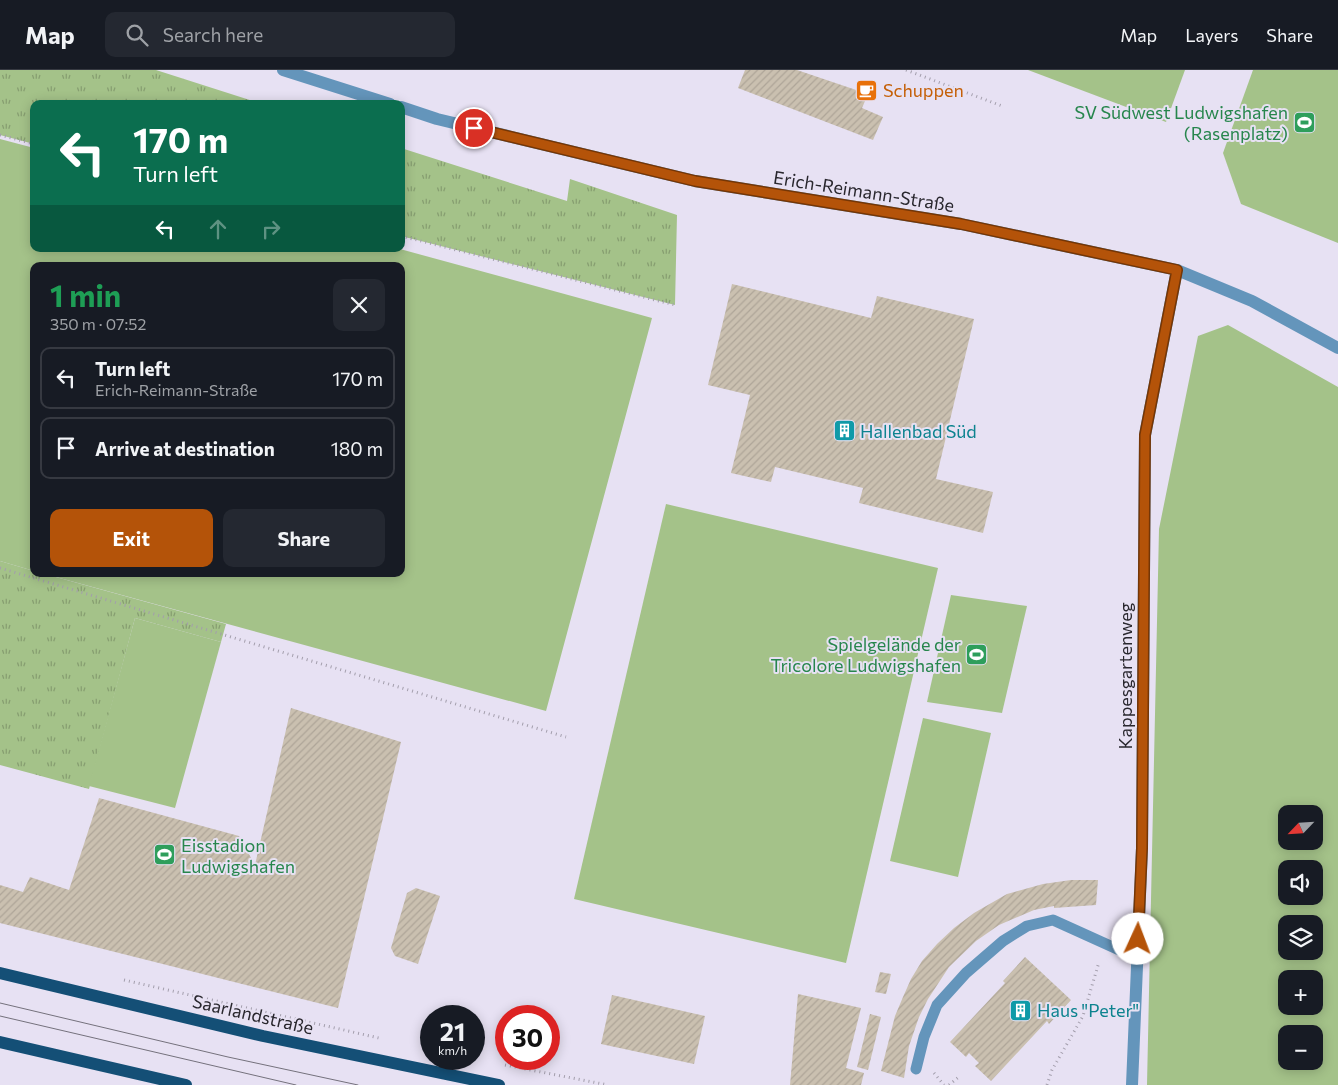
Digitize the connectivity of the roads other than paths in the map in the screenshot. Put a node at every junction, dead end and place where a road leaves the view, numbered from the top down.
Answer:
1 (283, 70) edge
2 (377, 100) edge
3 (405, 109) edge
4 (1177, 270) junction
5 (1338, 348) edge
6 (1137, 958) junction
7 (0, 973) edge
8 (0, 1042) edge
9 (916, 1069) dead end
10 (186, 1085) edge
11 (499, 1085) edge
12 (1132, 1085) edge

1 - 2 street
3 - 4 street, Erich-Reimann-Straße
4 - 5 street, Erich-Reimann-Straße
4 - 6 street, Kappesgartenweg
6 - 9 lane
6 - 12 street, Kappesgartenweg
7 - 11 main road, Saarlandstraße
8 - 10 main road

